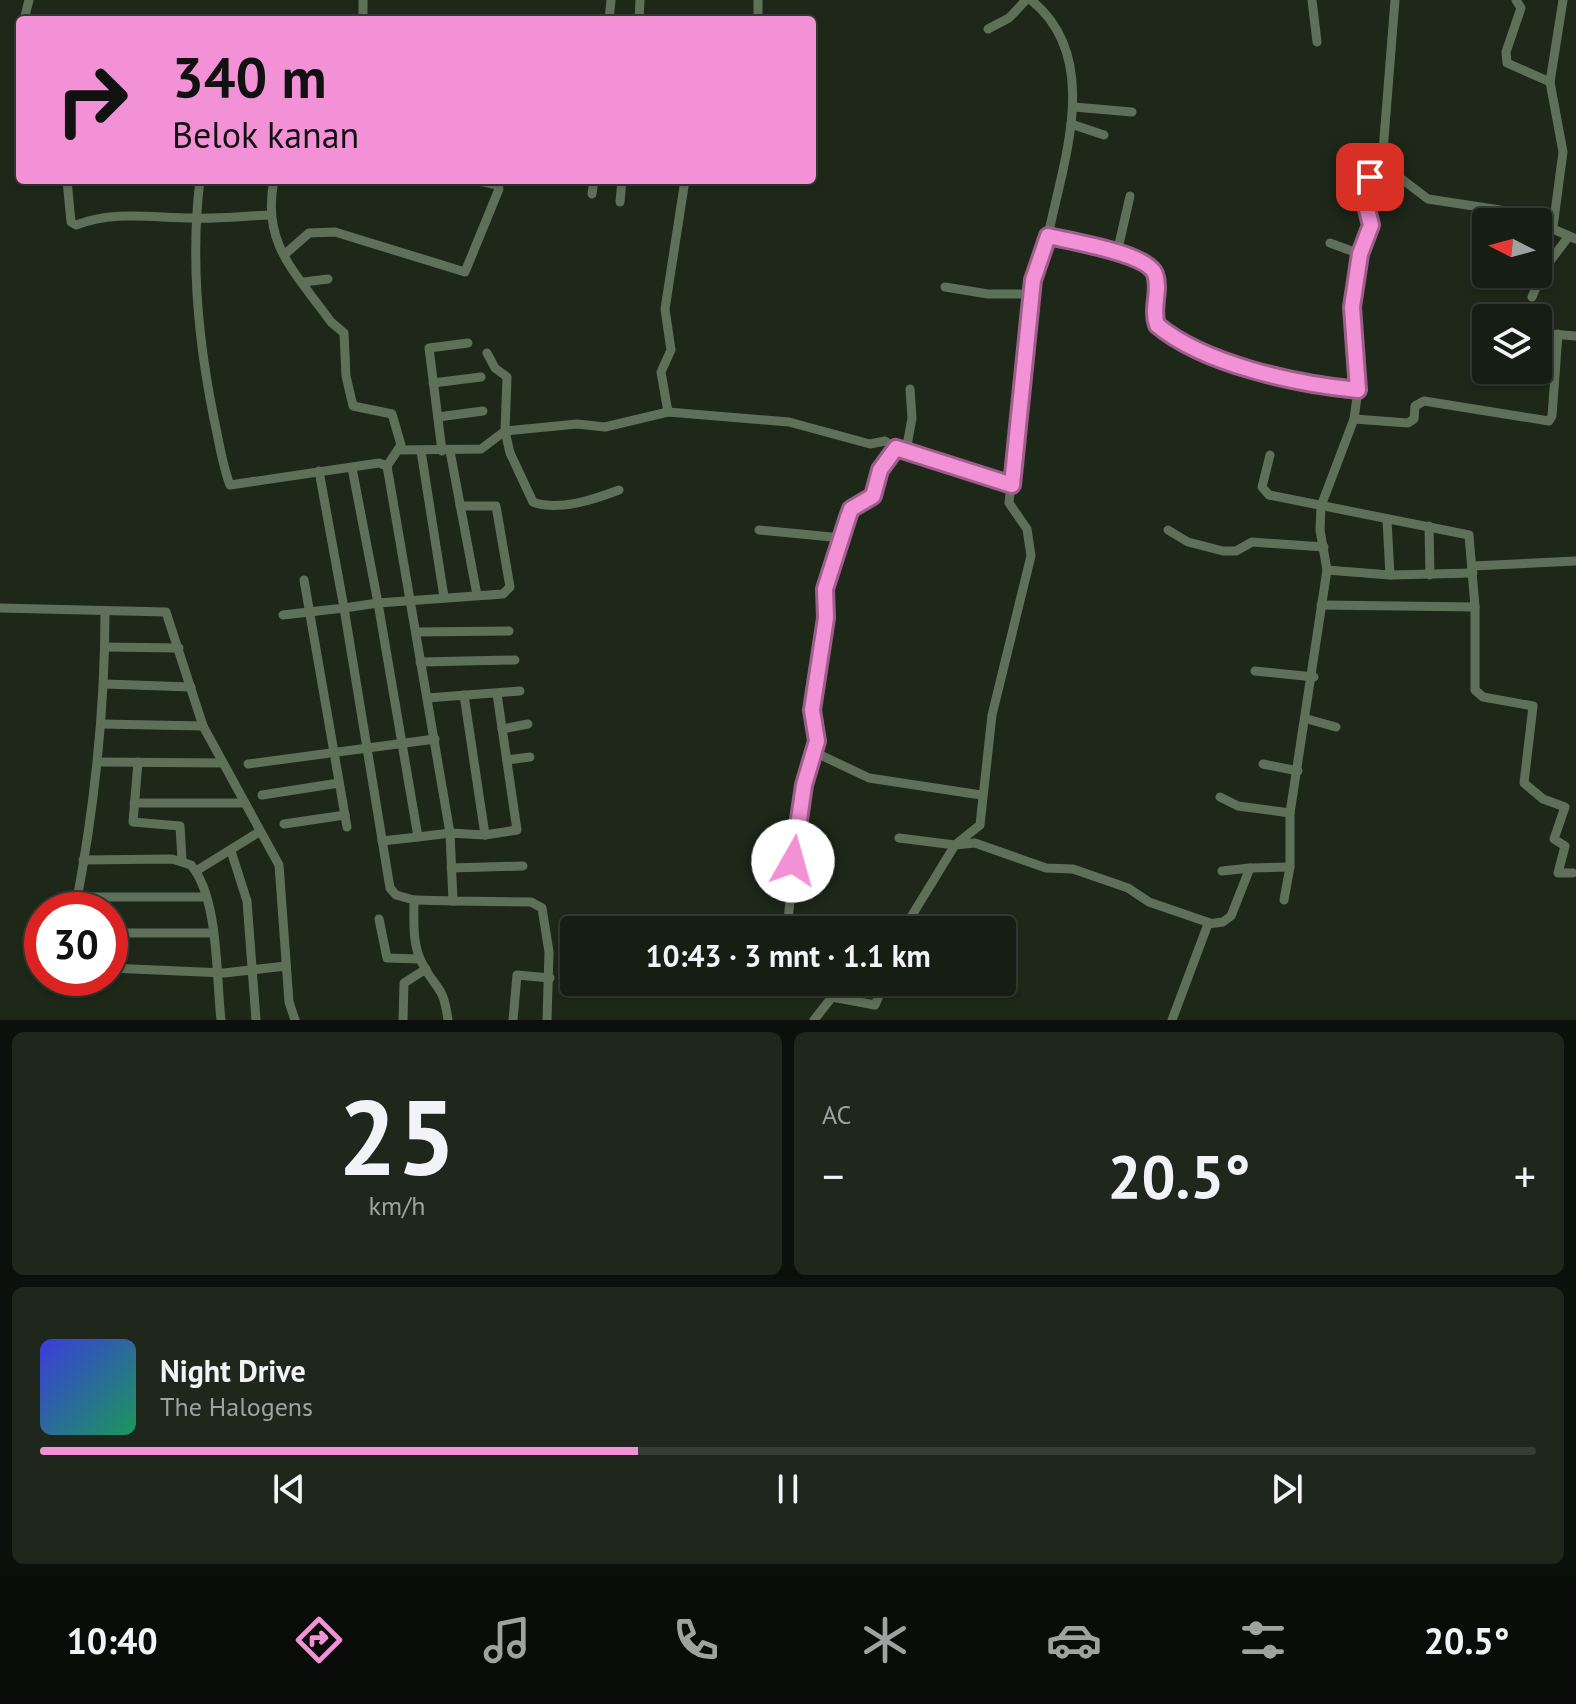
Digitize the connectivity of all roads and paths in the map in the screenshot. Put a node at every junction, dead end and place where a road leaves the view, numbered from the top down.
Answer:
1 (1028, 0) edge
2 (1312, 0) edge
3 (1395, 0) edge
4 (1516, 0) edge
5 (1563, 0) edge
6 (988, 29) dead end
7 (1317, 42) dead end
8 (1550, 82) junction
9 (1074, 107) junction
10 (1132, 112) dead end
11 (1071, 124) junction
12 (1104, 135) dead end
13 (1382, 164) junction
14 (67, 184) edge
15 (199, 184) edge
16 (273, 184) edge
17 (493, 184) edge
18 (593, 184) edge
19 (622, 184) edge
20 (684, 184) edge
21 (592, 194) dead end
22 (1130, 196) dead end
23 (620, 202) dead end
24 (269, 215) junction
25 (195, 218) junction
26 (1553, 227) junction
27 (1048, 236) junction
28 (1572, 237) edge
29 (1330, 243) dead end
30 (1117, 253) junction
31 (1360, 254) junction
32 (284, 255) junction
33 (328, 279) dead end
34 (304, 282) junction
35 (945, 287) dead end
36 (1032, 294) junction
37 (1532, 297) dead end
38 (1552, 334) edge
39 (1558, 334) junction
40 (1576, 336) edge
41 (468, 343) dead end
42 (487, 353) dead end
43 (481, 377) dead end
44 (433, 383) junction
45 (910, 389) dead end
46 (1358, 390) junction
47 (483, 411) dead end
48 (668, 412) junction
49 (438, 417) junction
50 (1354, 419) junction
51 (505, 431) junction
52 (401, 450) junction
53 (901, 450) junction
54 (421, 451) junction
55 (446, 451) junction
56 (1270, 455) dead end
57 (387, 466) junction
58 (352, 468) junction
59 (319, 471) junction
60 (1012, 485) junction
61 (619, 490) dead end
62 (460, 506) junction
63 (1321, 506) junction
64 (1387, 520) junction
65 (1429, 526) junction
66 (759, 530) dead end
67 (1168, 530) dead end
68 (842, 538) junction
69 (1324, 547) junction
70 (1576, 561) edge
71 (1327, 570) junction
72 (1473, 570) junction
73 (1390, 575) junction
74 (1430, 575) junction
75 (304, 580) dead end
76 (477, 595) junction
77 (444, 597) junction
78 (411, 598) junction
79 (378, 603) junction
80 (1321, 605) junction
81 (1475, 607) junction
82 (0, 608) edge
83 (344, 608) junction
84 (105, 612) junction
85 (311, 612) junction
86 (283, 615) dead end
87 (509, 631) dead end
88 (416, 632) junction
89 (105, 647) junction
90 (179, 648) junction
91 (515, 660) dead end
92 (420, 662) junction
93 (1255, 671) dead end
94 (1314, 677) junction
95 (105, 684) junction
96 (191, 687) junction
97 (520, 691) dead end
98 (497, 694) junction
99 (464, 695) junction
100 (427, 698) junction
101 (1307, 719) junction
102 (102, 724) junction
103 (528, 724) dead end
104 (203, 726) junction
105 (1336, 727) dead end
106 (502, 729) junction
107 (435, 739) junction
108 (402, 743) junction
109 (368, 746) junction
110 (334, 750) junction
111 (812, 751) junction
112 (530, 757) dead end
113 (507, 760) junction
114 (99, 762) junction
115 (138, 762) junction
116 (222, 763) junction
117 (248, 764) dead end
118 (1263, 764) dead end
119 (1298, 771) junction
120 (339, 783) junction
121 (262, 795) dead end
122 (981, 795) junction
123 (1220, 797) dead end
124 (134, 803) junction
125 (243, 803) junction
126 (1290, 813) junction
127 (345, 815) junction
128 (284, 824) dead end
129 (347, 827) dead end
130 (259, 832) junction
131 (450, 833) junction
132 (485, 835) junction
133 (418, 837) junction
134 (899, 838) dead end
135 (382, 841) junction
136 (955, 845) junction
137 (231, 851) junction
138 (83, 860) junction
139 (182, 860) junction
140 (523, 866) dead end
141 (1290, 867) junction
142 (451, 868) junction
143 (1250, 868) junction
144 (196, 871) junction
145 (1222, 871) dead end
146 (1573, 873) dead end
147 (78, 892) edge
148 (128, 897) edge
149 (206, 897) junction
150 (414, 900) junction
151 (1284, 900) dead end
152 (453, 901) junction
153 (788, 916) edge
154 (912, 916) edge
155 (379, 919) dead end
156 (1210, 923) junction
157 (128, 933) edge
158 (212, 933) junction
159 (420, 959) junction
160 (286, 966) junction
161 (128, 969) edge
162 (426, 969) junction
163 (252, 971) junction
164 (216, 972) junction
165 (550, 978) junction
166 (882, 996) edge
167 (832, 997) joint
168 (221, 1020) edge
169 (256, 1020) edge
170 (295, 1020) edge
171 (403, 1020) edge
172 (448, 1020) edge
173 (513, 1020) edge
174 (547, 1020) edge
175 (814, 1020) edge
176 (1172, 1020) edge

1 - 6 street
1 - 9 street
2 - 7 street
3 - 13 street
4 - 8 street
5 - 8 street
8 - 26 street
9 - 10 street
9 - 11 street
11 - 12 street
11 - 27 street
13 - 26 street
13 - 31 street
14 - 25 street
15 - 25 street
16 - 24 street
17 - 32 street
18 - 21 street
19 - 23 street
20 - 48 street
22 - 30 street
24 - 25 street
24 - 32 street
25 - 59 street
26 - 28 street
27 - 30 street
27 - 36 street
28 - 37 street
29 - 31 street
30 - 46 street
31 - 46 street
32 - 34 street
33 - 34 street
34 - 52 street
35 - 36 street
36 - 60 street
38 - 39 street
39 - 40 street
39 - 50 street
41 - 44 street
42 - 51 street
43 - 44 street
44 - 49 street
45 - 53 street
46 - 50 street
47 - 49 street
48 - 51 street
48 - 53 street
49 - 55 street
50 - 63 street
51 - 55 street
51 - 61 street
52 - 54 street
52 - 57 street
53 - 60 street
53 - 68 street
54 - 55 street
54 - 77 street
55 - 62 street
56 - 63 street
57 - 58 street
57 - 78 street
58 - 59 street
58 - 79 street
59 - 83 street
60 - 122 street
62 - 76 street
62 - 76 street
63 - 64 street
63 - 69 street
64 - 65 street
64 - 73 street
65 - 72 street
65 - 74 street
66 - 68 street
67 - 69 street
68 - 111 street
69 - 71 street
70 - 72 street
71 - 73 street
71 - 80 street
72 - 74 street
72 - 81 street
73 - 74 street
75 - 85 street
76 - 77 street
77 - 78 street
78 - 79 street
78 - 88 street
79 - 83 street
79 - 108 street
80 - 81 street
80 - 94 street
81 - 146 street
82 - 84 street
83 - 85 street
83 - 109 street
84 - 89 street
84 - 90 street
85 - 86 street
85 - 110 street
87 - 88 street
88 - 92 street
89 - 90 street
89 - 95 street
90 - 96 street
91 - 92 street
92 - 100 street
93 - 94 street
94 - 101 street
95 - 96 street
95 - 102 street
96 - 104 street
97 - 98 street
98 - 99 street
98 - 106 street
99 - 100 street
99 - 132 street
100 - 107 street
101 - 105 street
101 - 119 street
102 - 104 street
102 - 114 street
103 - 106 street
104 - 116 street
106 - 113 street
107 - 108 street
107 - 131 street
108 - 109 street
108 - 133 street
109 - 110 street
109 - 135 street
110 - 117 street
110 - 120 street
111 - 122 street
111 - 153 street
112 - 113 street
113 - 132 street
114 - 115 street
114 - 138 street
115 - 116 street
115 - 124 street
116 - 125 street
118 - 119 street
119 - 126 street
120 - 121 street
120 - 127 street
122 - 136 street
123 - 126 street
124 - 125 street
124 - 139 street
125 - 130 street
126 - 141 street
127 - 128 street
127 - 129 street
130 - 137 street
130 - 160 street
131 - 132 street
131 - 133 street
131 - 142 street
133 - 135 street
134 - 136 street
135 - 150 street
136 - 154 street
136 - 156 street
137 - 144 street
137 - 163 street
138 - 139 street
138 - 147 street
139 - 144 street
140 - 142 street
141 - 143 street
141 - 151 street
142 - 152 street
143 - 145 street
143 - 156 street
144 - 149 street
148 - 149 street
149 - 158 street
150 - 152 street
150 - 159 street
152 - 165 street
155 - 159 street
156 - 176 street
157 - 158 street
158 - 164 street
159 - 162 street
160 - 163 street
160 - 170 street
161 - 164 street
162 - 171 street
162 - 172 street
163 - 164 street
163 - 169 street
164 - 168 street
165 - 173 street
165 - 174 street
166 - 167 street
167 - 175 street

